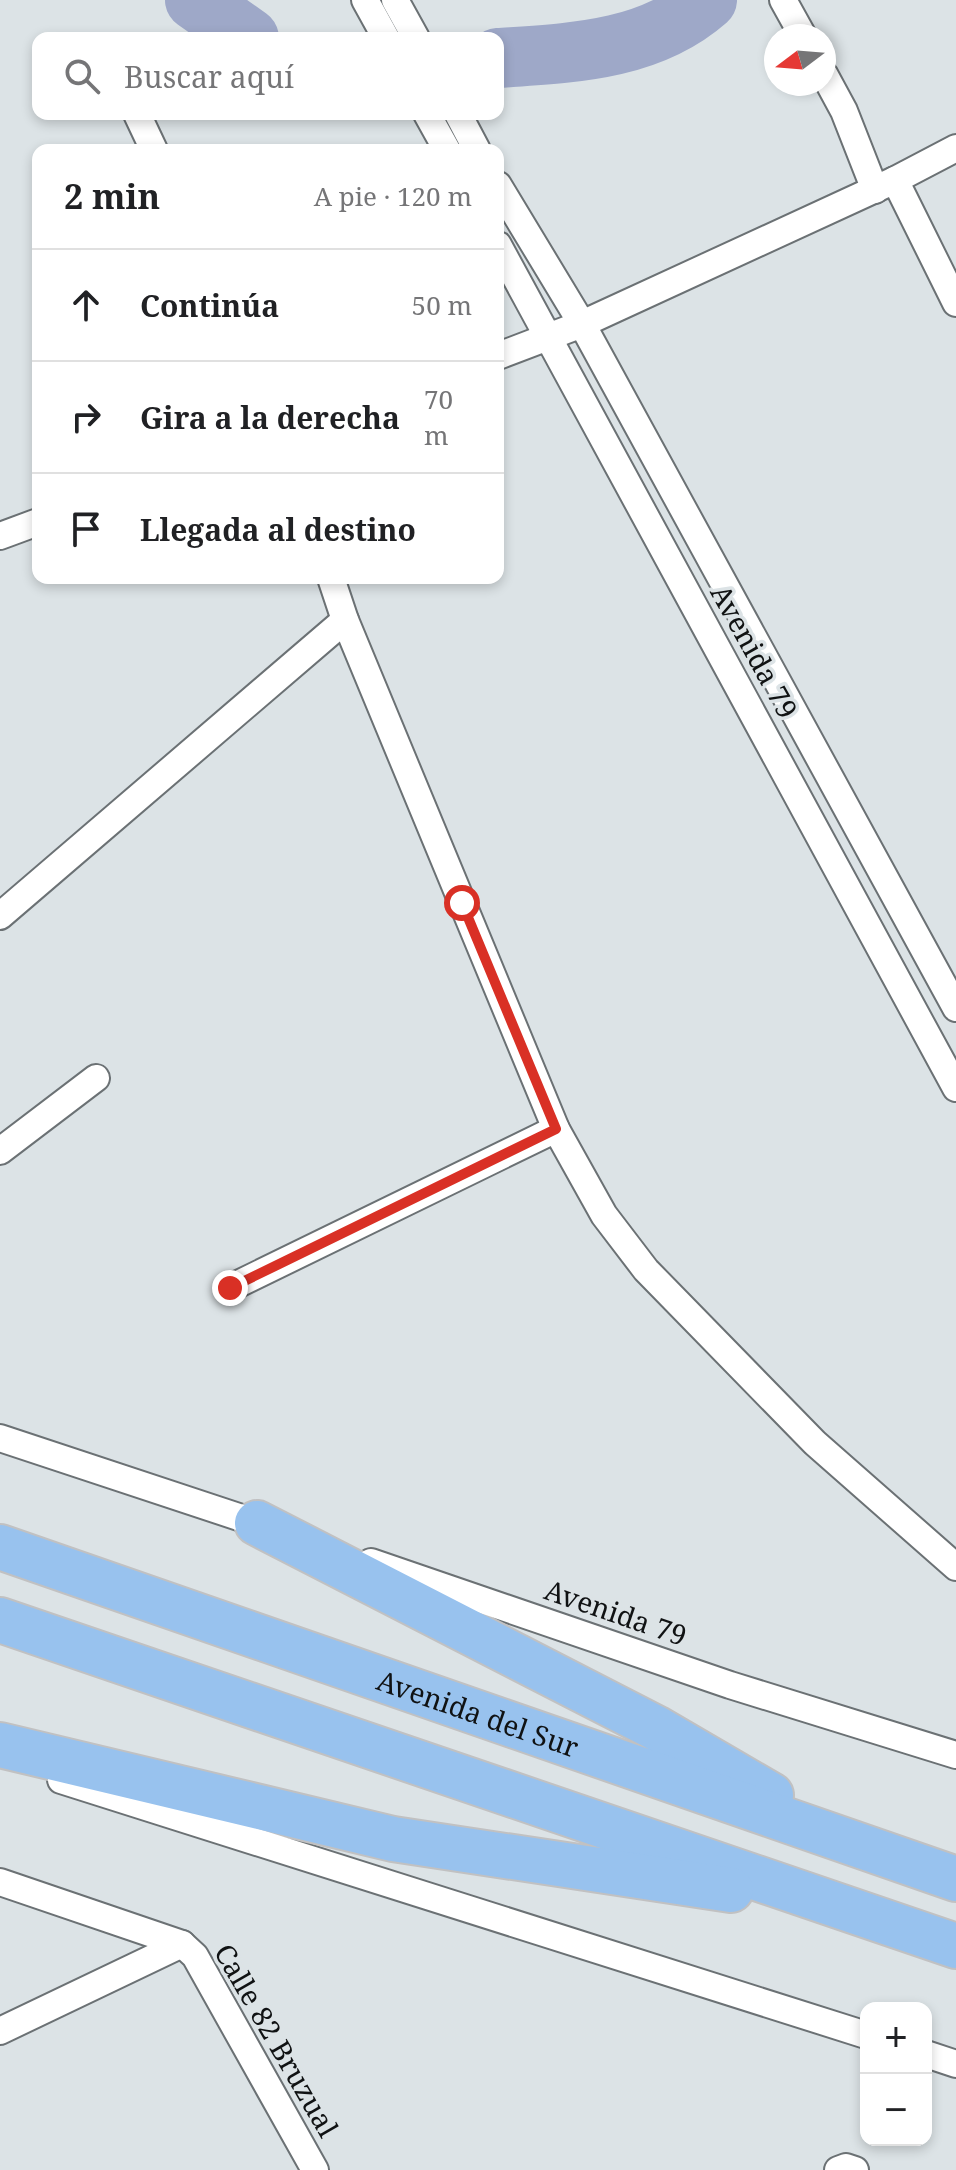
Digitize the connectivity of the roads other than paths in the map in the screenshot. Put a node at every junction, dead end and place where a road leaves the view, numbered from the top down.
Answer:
1 (365, 0) edge
2 (395, 0) edge
3 (783, 0) edge
4 (796, 24) edge
5 (383, 32) edge
6 (413, 32) edge
7 (836, 96) edge
8 (140, 120) edge
9 (430, 120) edge
10 (461, 120) edge
11 (151, 144) edge
12 (444, 144) edge
13 (474, 144) edge
14 (956, 148) edge
15 (885, 185) junction
16 (504, 195) edge
17 (504, 256) edge
18 (956, 303) edge
19 (582, 324) junction
20 (548, 338) junction
21 (504, 354) edge
22 (32, 524) edge
23 (0, 536) edge
24 (333, 584) edge
25 (345, 620) junction
26 (0, 916) edge
27 (956, 1008) edge
28 (96, 1078) dead end
29 (956, 1088) edge
30 (556, 1129) junction
31 (0, 1151) edge
32 (230, 1288) dead end
33 (0, 1438) edge
34 (257, 1523) junction
35 (0, 1547) edge
36 (956, 1567) edge
37 (0, 1620) edge
38 (0, 1745) edge
39 (956, 1755) edge
40 (0, 1760) edge
41 (860, 1846) junction
42 (956, 1879) edge
43 (0, 1882) edge
44 (845, 1907) junction
45 (182, 1944) junction
46 (956, 1946) edge
47 (0, 2031) edge
48 (860, 2033) edge
49 (932, 2056) edge
50 (956, 2064) edge
51 (315, 2170) edge
52 (838, 2170) edge
53 (855, 2170) edge

1 - 5 street
2 - 6 street
3 - 4 street
7 - 15 street
8 - 11 street
9 - 12 street
10 - 13 street
14 - 15 street
15 - 18 street
15 - 19 street
16 - 19 street, Avenida 79
17 - 20 street, Avenida 79
19 - 20 street
19 - 27 street, Avenida 79
20 - 21 street
20 - 29 street, Avenida 79
22 - 23 street
24 - 25 street
25 - 26 street
25 - 30 street
28 - 31 street
30 - 32 street
30 - 36 street
33 - 34 street, Avenida 79
34 - 39 street, Avenida 79
34 - 41 highway
35 - 41 highway, Avenida del Sur
37 - 44 highway
38 - 44 highway
40 - 48 street
41 - 42 highway, Avenida del Sur
43 - 45 street
44 - 46 highway
45 - 47 street
45 - 51 street, Calle 82 Bruzual
49 - 50 street
52 - 53 street

